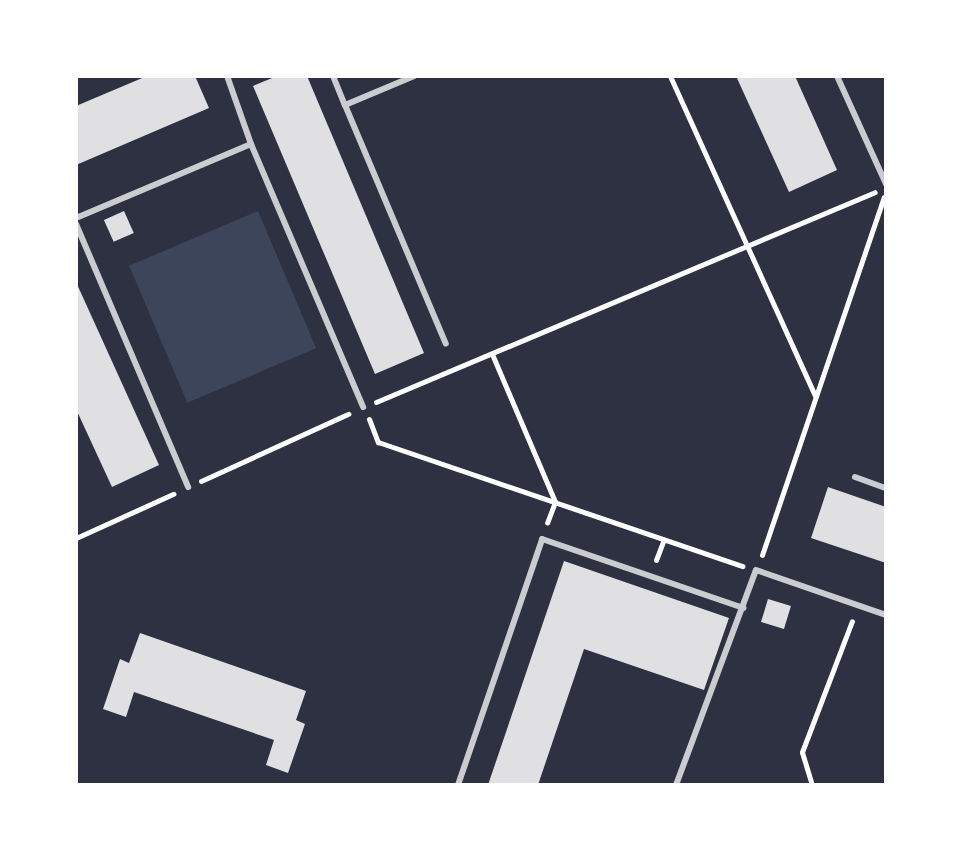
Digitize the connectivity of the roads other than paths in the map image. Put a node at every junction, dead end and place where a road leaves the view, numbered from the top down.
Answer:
1 (227, 76) edge
2 (333, 76) edge
3 (414, 76) edge
4 (837, 76) edge
5 (345, 105) junction
6 (251, 144) junction
7 (886, 187) edge
8 (76, 218) edge
9 (76, 224) edge
10 (446, 344) dead end
11 (363, 407) road end
12 (855, 477) dead end
13 (188, 487) road end
14 (886, 488) edge
15 (744, 608) junction
16 (886, 615) edge
17 (458, 785) edge
18 (676, 785) edge

1 - 6 lane
2 - 5 lane
3 - 5 lane
4 - 7 lane
5 - 10 lane
6 - 8 lane
6 - 11 lane
9 - 13 lane
12 - 14 lane
15 - 16 lane
15 - 17 lane
15 - 18 lane

